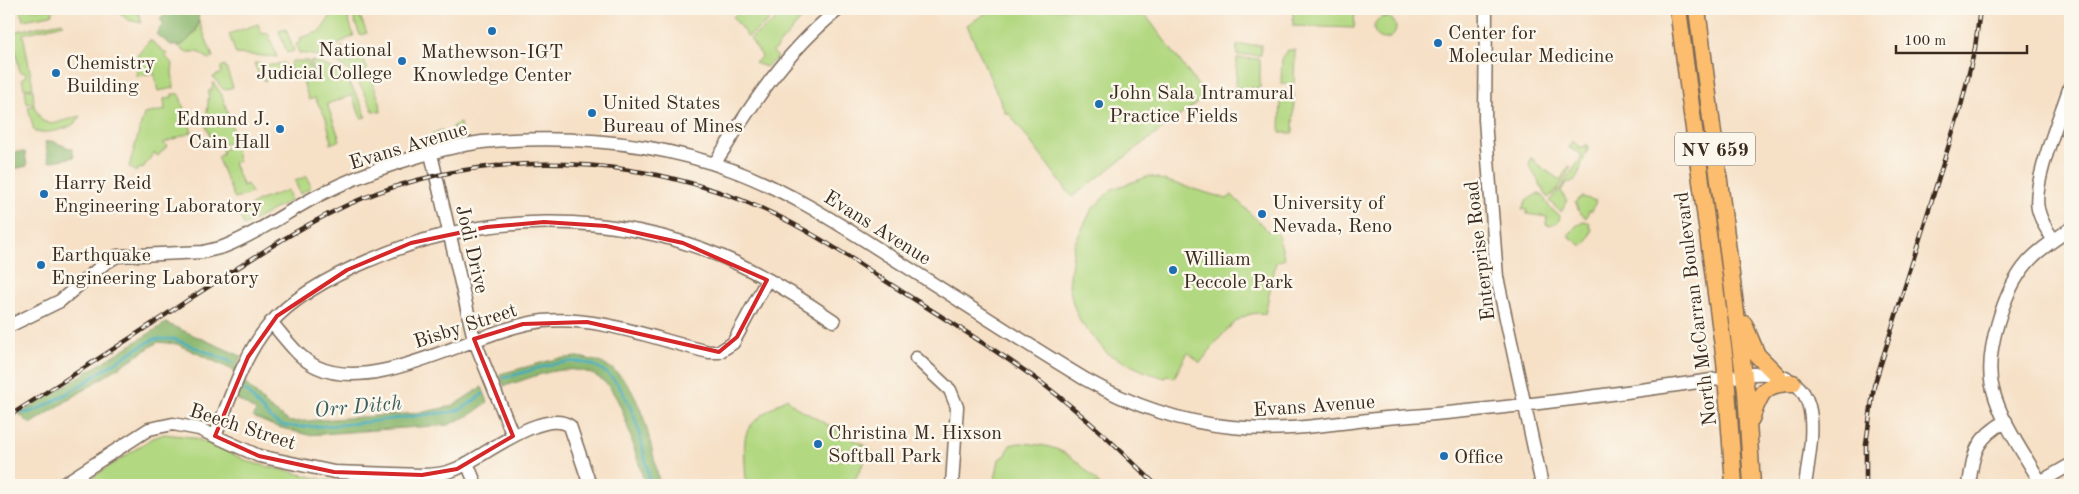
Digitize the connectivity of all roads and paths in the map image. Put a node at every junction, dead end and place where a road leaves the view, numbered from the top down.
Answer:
1 (839, 9) edge
2 (1486, 9) edge
3 (1678, 9) edge
4 (1697, 9) edge
5 (2070, 86) edge
6 (431, 154) junction
7 (715, 164) junction
8 (2070, 229) edge
9 (450, 232) junction
10 (2054, 240) junction
11 (767, 280) junction
12 (1733, 289) junction
13 (834, 321) dead end
14 (271, 322) junction
15 (9, 326) edge
16 (474, 339) junction
17 (916, 358) dead end
18 (1744, 376) junction
19 (1778, 376) junction
20 (1727, 378) junction
21 (1793, 383) junction
22 (1524, 404) junction
23 (2006, 421) junction
24 (1749, 426) junction
25 (215, 436) junction
26 (513, 436) junction
27 (467, 462) junction
28 (2070, 465) edge
29 (2041, 484) edge
30 (62, 485) edge
31 (476, 485) edge
32 (590, 485) edge
33 (952, 485) edge
34 (1542, 485) edge
35 (1734, 485) edge
36 (1752, 485) edge
37 (1805, 485) edge
38 (1969, 485) edge

1 - 7 street
2 - 22 street, Enterprise Road
3 - 20 main road, North McCarran Boulevard / NV 659
4 - 12 main road, North McCarran Boulevard / NV 659
5 - 10 street
6 - 7 street, Evans Avenue
6 - 9 street, Jodi Drive
6 - 15 street, Evans Avenue
7 - 22 street, Evans Avenue
8 - 10 street
9 - 11 street
9 - 14 street
9 - 16 street, Jodi Drive
10 - 23 street
11 - 13 street
11 - 16 street, Bisby Street
12 - 18 main road, North McCarran Boulevard / NV 659
12 - 19 main road
14 - 16 street, Bisby Street
14 - 25 street
16 - 26 street, Jodi Drive
17 - 33 street
18 - 19 street, Evans Avenue
18 - 20 street, Evans Avenue
18 - 24 main road, North McCarran Boulevard / NV 659
19 - 21 street
20 - 22 street, Evans Avenue
20 - 35 main road, North McCarran Boulevard / NV 659
21 - 24 main road
21 - 37 street
22 - 34 street, Enterprise Road
23 - 29 street
23 - 38 street
24 - 36 main road, North McCarran Boulevard / NV 659
25 - 27 street, Beech Street
25 - 30 street, Beech Street
26 - 27 street, Beech Street
26 - 32 street, Beech Street
27 - 31 street
28 - 29 street

